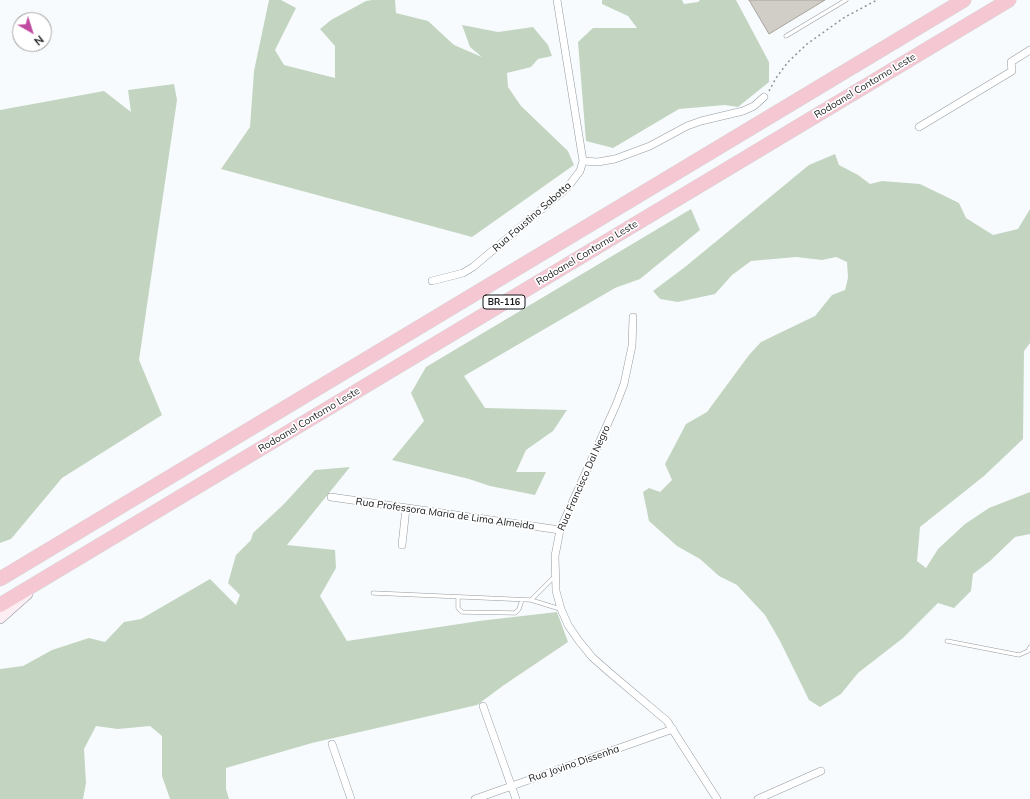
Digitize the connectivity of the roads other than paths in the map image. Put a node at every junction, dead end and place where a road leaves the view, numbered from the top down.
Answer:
1 (557, 0) edge
2 (846, 0) edge
3 (964, 0) edge
4 (1009, 0) edge
5 (786, 36) dead end
6 (1030, 50) edge
7 (764, 97) road end
8 (919, 127) dead end
9 (584, 162) junction
10 (432, 281) dead end
11 (633, 317) dead end
12 (331, 497) dead end
13 (406, 508) junction
14 (560, 530) junction
15 (402, 545) dead end
16 (48, 576) junction
17 (555, 576) junction
18 (0, 579) edge
19 (373, 593) dead end
20 (458, 596) junction
21 (522, 600) junction
22 (531, 600) junction
23 (0, 605) edge
24 (561, 609) junction
25 (0, 618) edge
26 (946, 642) dead end
27 (1030, 647) edge
28 (483, 706) dead end
29 (673, 729) junction
30 (332, 744) dead end
31 (821, 771) dead end
32 (512, 786) junction
33 (351, 799) edge
34 (476, 799) edge
35 (516, 799) edge
36 (717, 799) edge
37 (758, 799) edge

1 - 9 street
2 - 5 lane
3 - 18 highway, BR-116
4 - 16 highway, Rodoanel Contorno Leste / BR-116
6 - 8 street
7 - 9 street
9 - 10 street, Rua Faustino Sabotta
11 - 14 street, Rua Francisco Dal Negro
12 - 13 street, Rua Professora Maria de Lima Almeida
13 - 14 street, Rua Professora Maria de Lima Almeida
13 - 15 street
14 - 17 street, Rua Francisco Dal Negro
16 - 23 highway, Rodoanel Contorno Leste / BR-116
16 - 25 main road
17 - 22 lane
17 - 24 street, Rua Francisco Dal Negro
19 - 20 lane
20 - 21 lane
20 - 21 lane
21 - 22 lane
22 - 24 lane
24 - 29 street, Rua Francisco Dal Negro
26 - 27 lane
28 - 32 street
29 - 32 street, Rua Jovino Dissenha
29 - 36 street, Rua Francisco Dal Negro
30 - 33 street
31 - 37 street
32 - 34 street, Rua Jovino Dissenha
32 - 35 street

